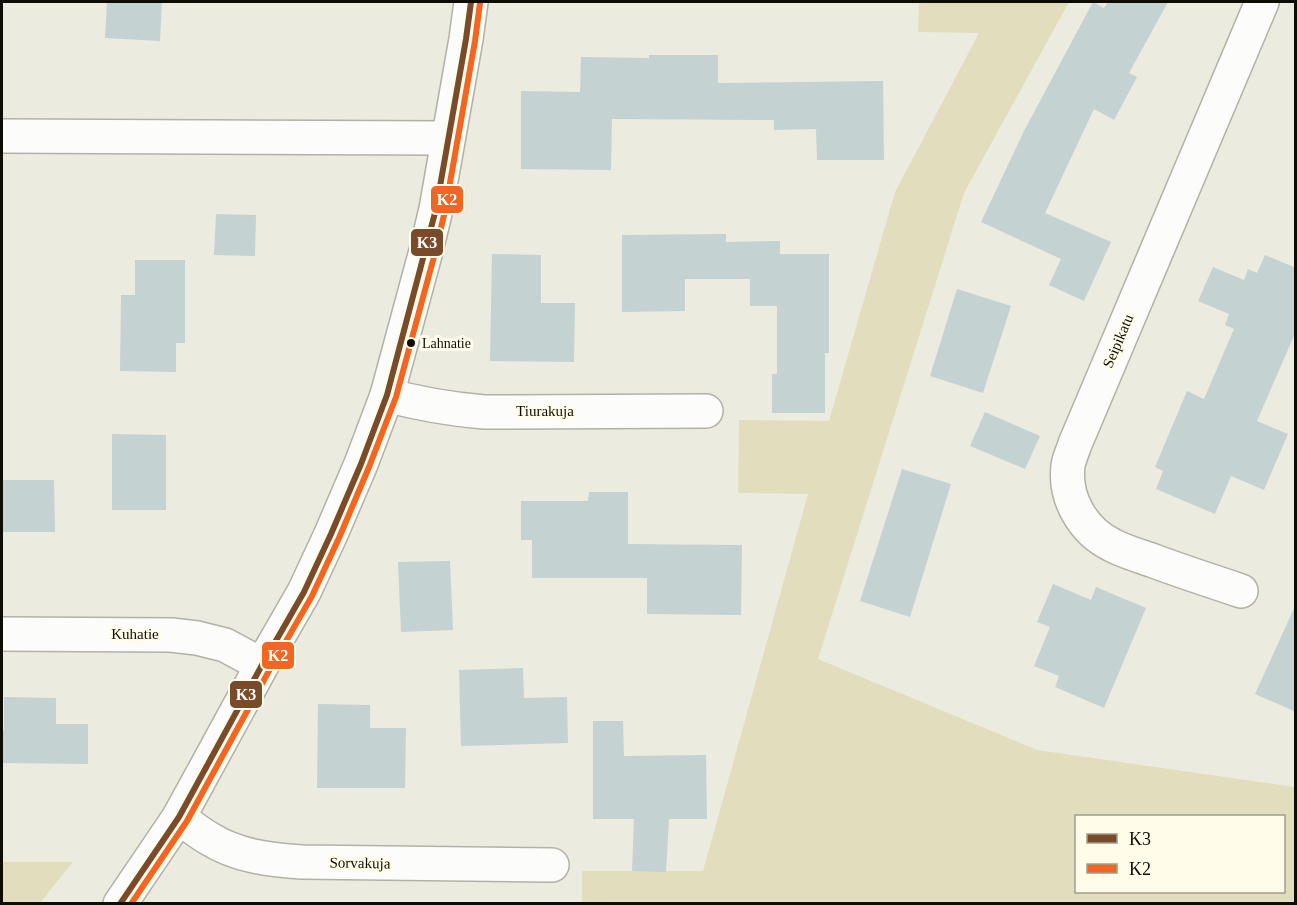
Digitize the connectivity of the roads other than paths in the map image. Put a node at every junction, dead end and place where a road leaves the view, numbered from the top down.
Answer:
1 (471, 2) edge
2 (1262, 2) edge
3 (2, 136) edge
4 (448, 138) junction
5 (387, 395) junction
6 (706, 411) dead end
7 (1241, 591) dead end
8 (2, 634) edge
9 (262, 665) junction
10 (179, 817) junction
11 (552, 865) dead end
12 (120, 903) edge

1 - 4 street
2 - 7 street, Seipikatu
3 - 4 street
4 - 5 street
5 - 6 street, Tiurakuja
5 - 9 street
8 - 9 street, Kuhatie
9 - 10 street
10 - 11 street, Sorvakuja
10 - 12 street

